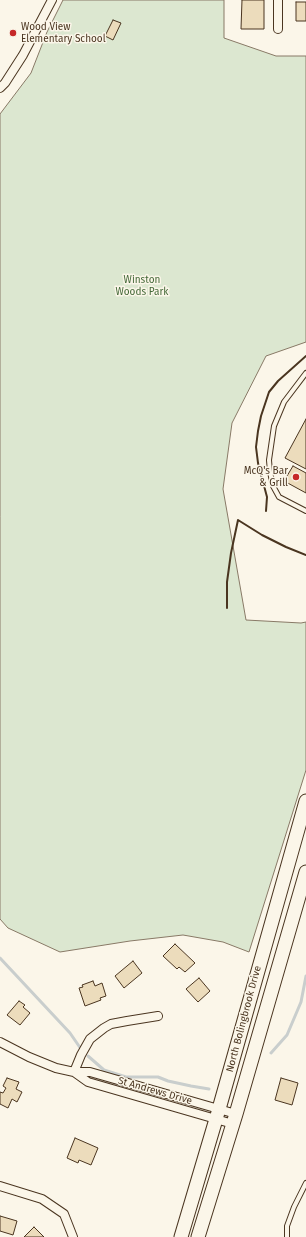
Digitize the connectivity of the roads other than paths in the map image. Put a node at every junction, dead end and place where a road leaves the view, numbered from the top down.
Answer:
1 (52, 0) edge
2 (278, 0) edge
3 (278, 29) dead end
4 (0, 88) edge
5 (306, 373) edge
6 (306, 511) edge
7 (306, 801) edge
8 (306, 872) edge
9 (158, 1016) dead end
10 (0, 1042) edge
11 (74, 1072) junction
12 (218, 1114) junction
13 (234, 1119) junction
14 (306, 1183) edge
15 (0, 1186) edge
16 (73, 1237) edge
17 (181, 1237) edge
18 (198, 1237) edge
19 (287, 1237) edge

1 - 4 street
2 - 3 street
5 - 6 lane
7 - 12 main road, North Bolingbrook Drive
8 - 13 main road, North Bolingbrook Drive
9 - 11 street
10 - 11 street, St Andrews Drive
11 - 12 street, St Andrews Drive
12 - 13 street, St Andrews Drive
12 - 17 main road, North Bolingbrook Drive
13 - 18 main road, North Bolingbrook Drive
14 - 19 lane
15 - 16 street

